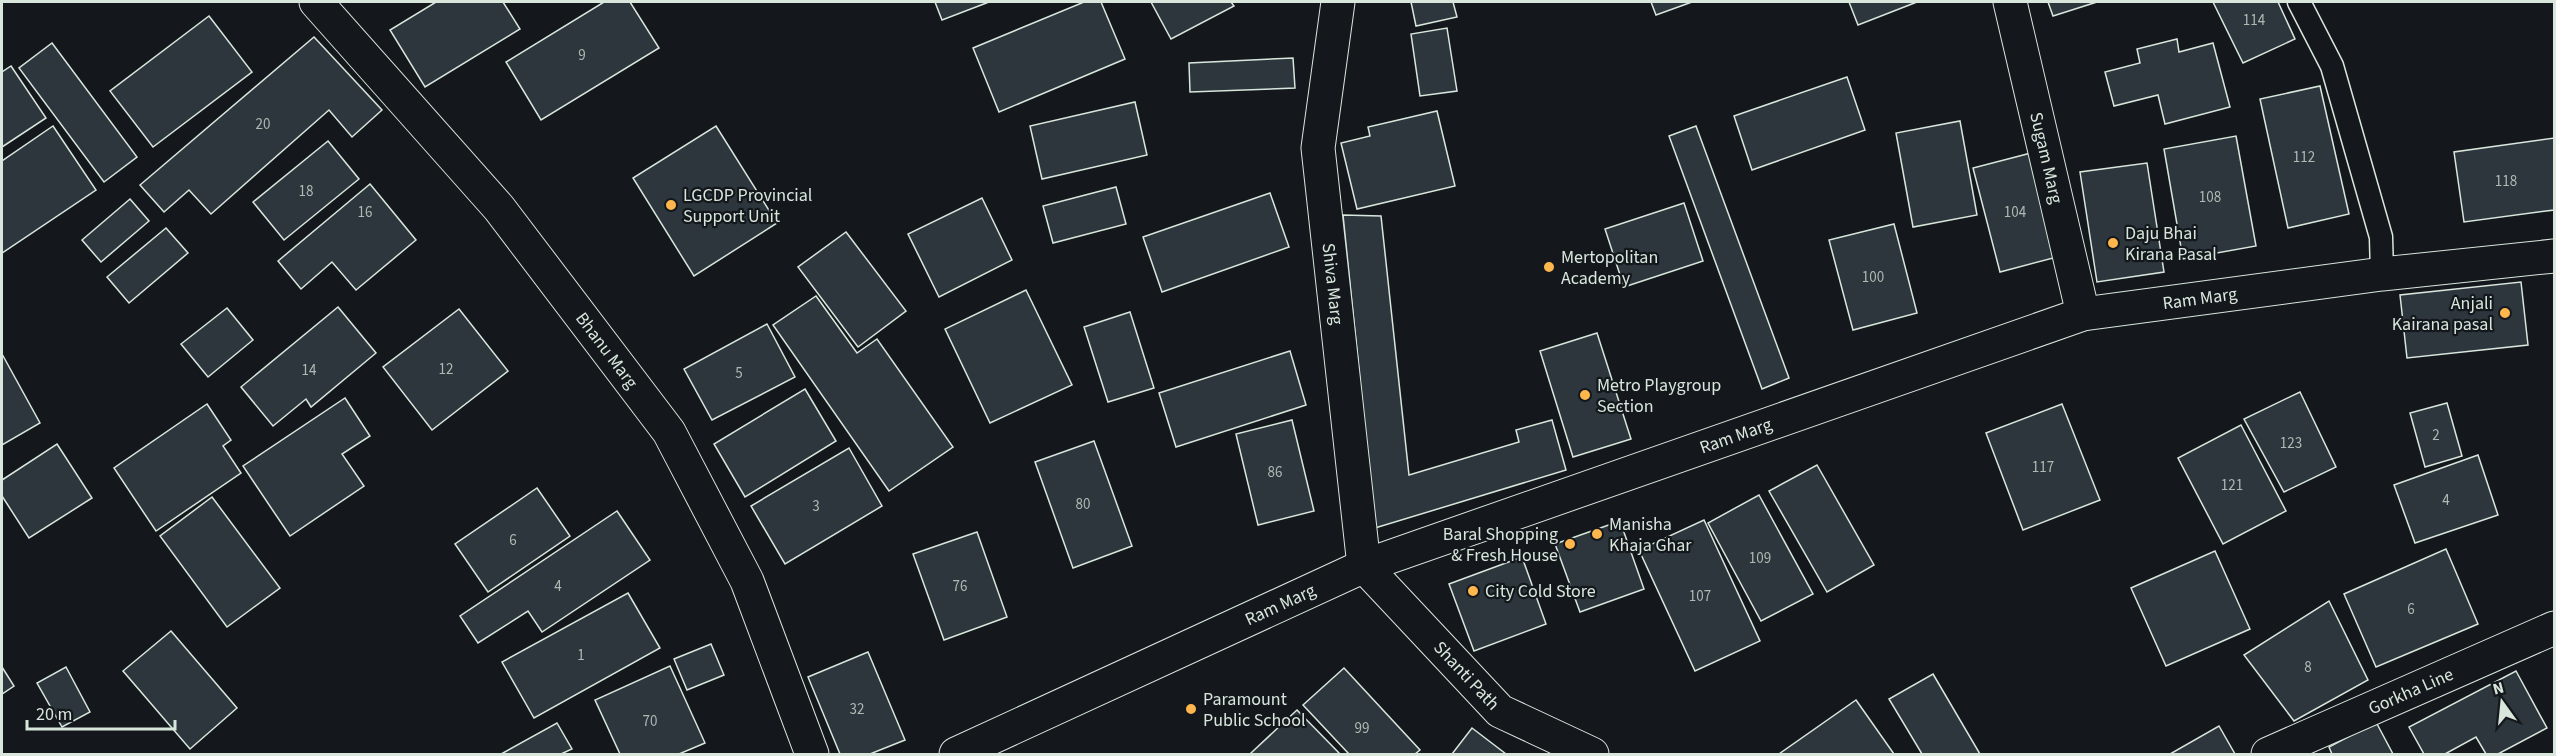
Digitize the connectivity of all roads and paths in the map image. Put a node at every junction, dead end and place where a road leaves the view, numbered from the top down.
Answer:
1 (316, 2) edge
2 (1338, 2) edge
3 (2010, 2) edge
4 (2299, 2) edge
5 (2554, 256) edge
6 (2382, 274) junction
7 (2083, 314) junction
8 (1364, 566) junction
9 (2554, 628) edge
10 (812, 754) edge
11 (956, 754) edge
12 (1592, 754) edge
13 (2268, 754) edge

1 - 10 street, Bhanu Marg
2 - 8 street, Shiva Marg
3 - 7 street, Sugam Marg
4 - 6 lane
5 - 6 street, Ram Marg
6 - 7 street, Ram Marg
7 - 8 street, Ram Marg
8 - 11 street, Ram Marg
8 - 12 street, Shanti Path
9 - 13 street, Gorkha Line

